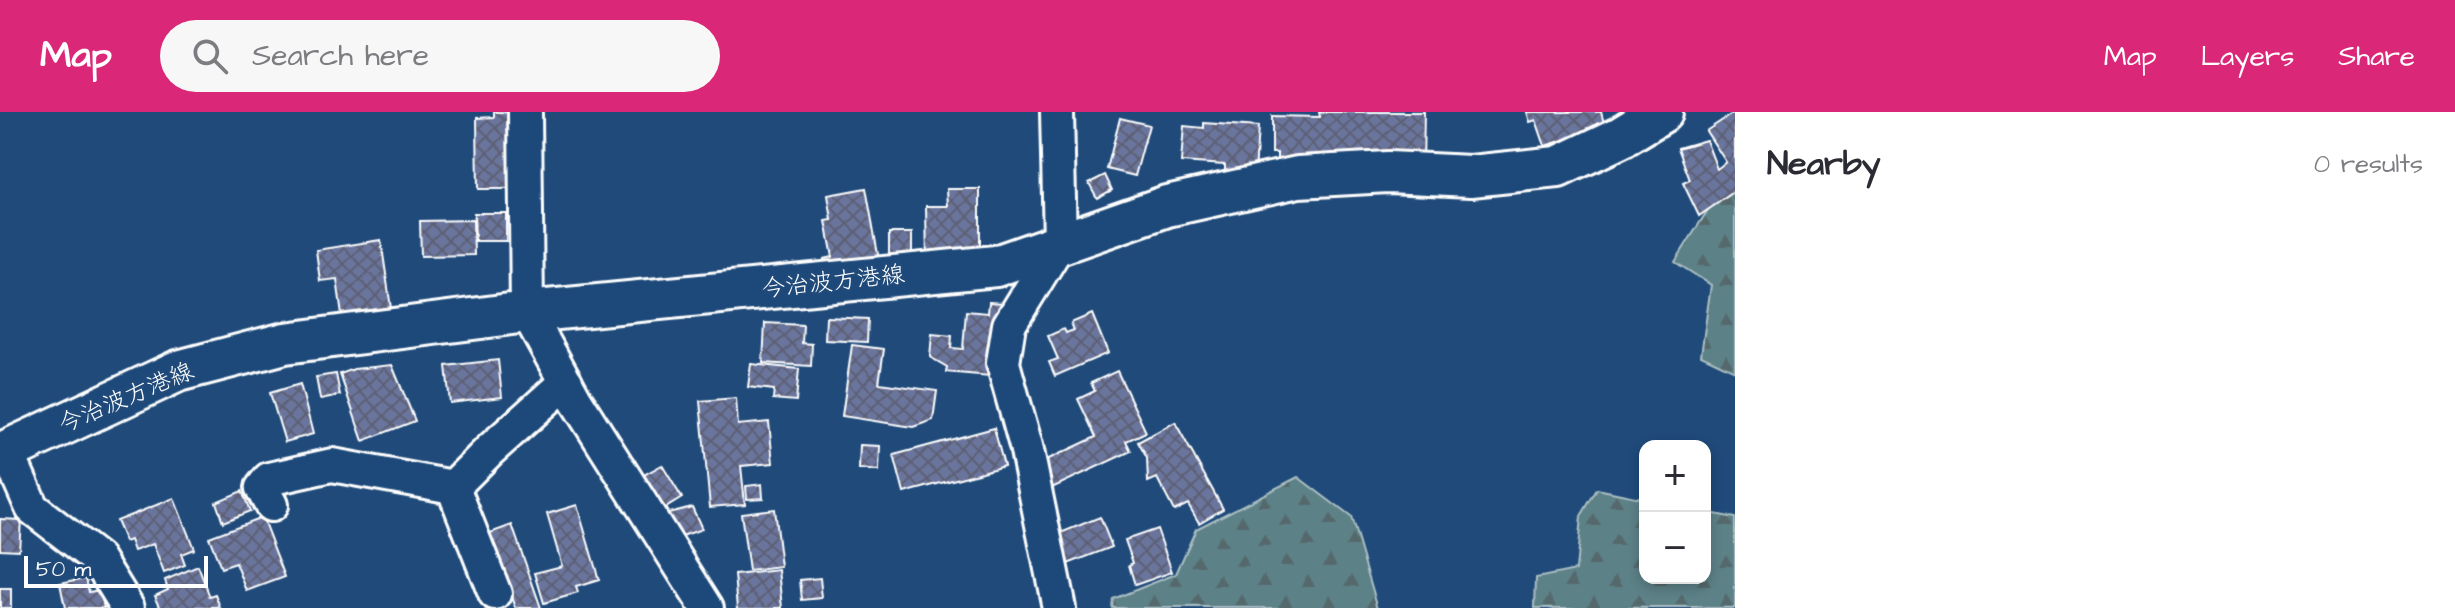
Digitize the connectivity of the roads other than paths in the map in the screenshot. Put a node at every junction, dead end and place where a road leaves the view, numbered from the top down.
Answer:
1 (525, 112) edge
2 (1057, 112) edge
3 (1662, 112) edge
4 (1060, 242) junction
5 (527, 312) junction
6 (566, 382) junction
7 (4, 453) edge
8 (453, 487) junction
9 (271, 505) dead end
10 (495, 594) dead end
11 (128, 608) edge
12 (707, 608) edge
13 (1059, 608) edge

1 - 5 street
2 - 4 street
3 - 4 main road, 今治波方港線
4 - 5 main road, 今治波方港線
4 - 13 street
5 - 6 street
5 - 7 main road, 今治波方港線
6 - 8 street
6 - 12 street
7 - 11 street
8 - 9 street
8 - 10 street

